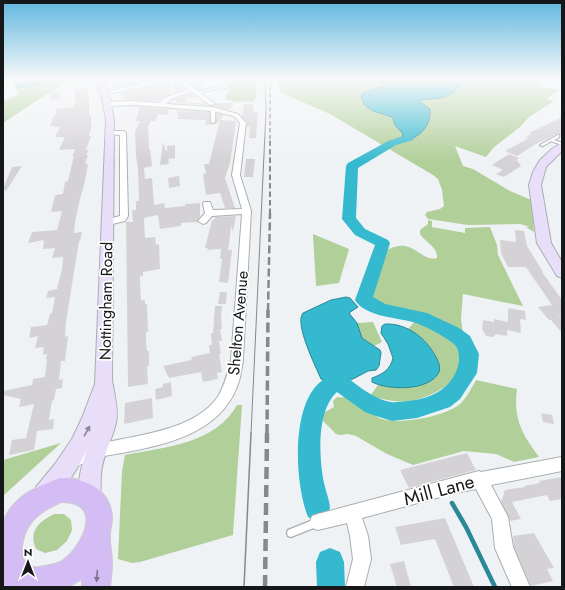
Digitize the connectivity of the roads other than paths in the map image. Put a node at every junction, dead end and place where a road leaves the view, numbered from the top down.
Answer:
1 (108, 107) edge
2 (175, 107) edge
3 (204, 107) edge
4 (212, 107) edge
5 (219, 107) edge
6 (213, 122) dead end
7 (558, 141) edge
8 (542, 145) dead end
9 (247, 211) junction
10 (206, 213) dead end
11 (562, 273) edge
12 (104, 380) junction
13 (97, 450) junction
14 (562, 464) edge
15 (65, 468) junction
16 (479, 479) junction
17 (90, 497) junction
18 (22, 512) edge
19 (352, 513) junction
20 (318, 522) joint
21 (291, 533) dead end
22 (97, 537) junction
23 (28, 583) edge
24 (96, 587) edge
25 (355, 587) edge
26 (521, 587) edge

1 - 12 street, Nottingham Road
2 - 3 street, Shelton Avenue
4 - 6 lane
5 - 9 street, Shelton Avenue
7 - 8 lane
7 - 11 street
9 - 10 street
9 - 13 street, Shelton Avenue
12 - 13 street, Nottingham Road
15 -> 12 street, Nottingham Road
13 - 15 street, Shelton Avenue
13 - 17 street, Nottingham Road
14 - 16 street, Mill Lane
15 - 18 street, Nottingham Road
16 - 19 street, Mill Lane
16 - 26 street
17 - 18 main road
17 - 22 main road
18 - 23 main road
19 - 20 street, Mill Lane
19 - 25 street
20 - 21 lane
22 - 23 main road
22 -> 24 main road

